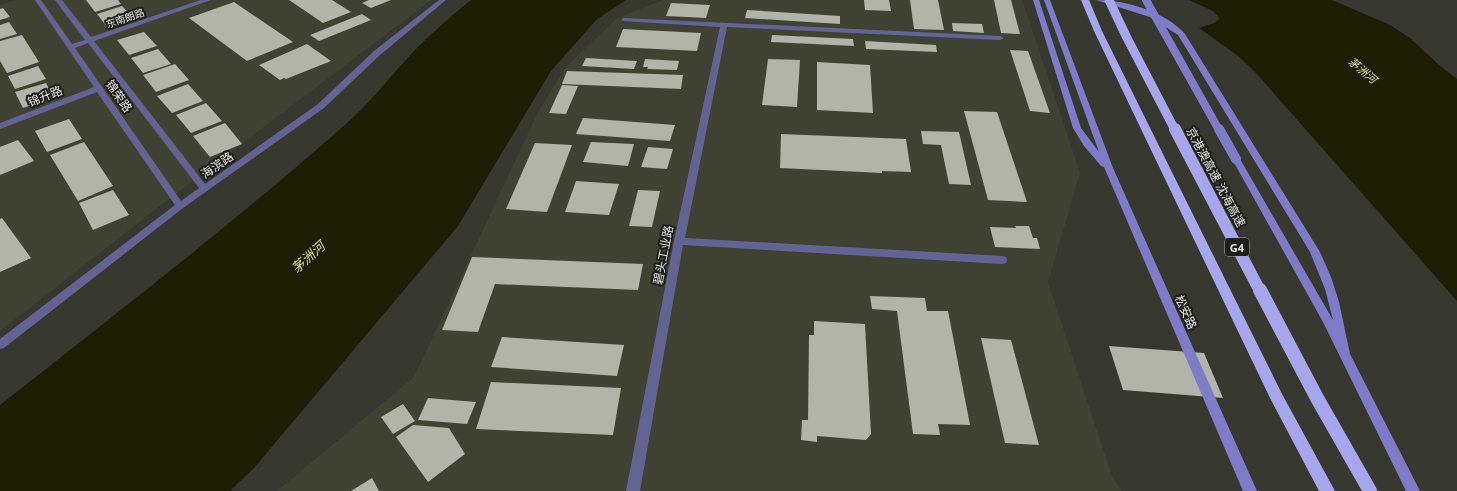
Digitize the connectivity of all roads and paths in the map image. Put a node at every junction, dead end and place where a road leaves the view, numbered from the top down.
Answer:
1 (38, 0) edge
2 (58, 0) edge
3 (208, 0) edge
4 (443, 0) edge
5 (1036, 0) edge
6 (1047, 0) edge
7 (1085, 0) edge
8 (1099, 0) edge
9 (1109, 0) edge
10 (1146, 0) edge
11 (624, 20) dead end
12 (724, 25) junction
13 (1000, 38) dead end
14 (90, 40) junction
15 (70, 47) junction
16 (99, 88) junction
17 (0, 126) edge
18 (1109, 168) junction
19 (204, 189) junction
20 (180, 206) junction
21 (679, 241) junction
22 (1002, 260) dead end
23 (0, 345) edge
24 (1346, 354) junction
25 (633, 491) edge
26 (1250, 491) edge
27 (1326, 491) edge
28 (1370, 491) edge
29 (1413, 491) edge

1 - 15 street, 锦荣路
2 - 14 street, 锦荣路
3 - 14 street, 东南朗路
4 - 19 street, 海滨路
5 - 18 main road
6 - 18 main road, 松安路
7 - 27 highway, G4
8 - 24 main road
9 - 28 highway, 京港澳高速 沈海高速 / G4, bridge
10 - 24 main road, bridge
11 - 12 street
12 - 13 street
12 - 21 street, 碧头工业路
14 - 15 street, 东南朗路
14 - 19 street, 锦荣路
15 - 16 street, 锦荣路
16 - 17 street, 锦升路
16 - 20 street, 锦荣路
18 - 26 main road, 松安路
19 - 20 street, 海滨路
20 - 23 street, 海滨路
21 - 22 street
21 - 25 street, 碧头工业路
24 - 29 main road

